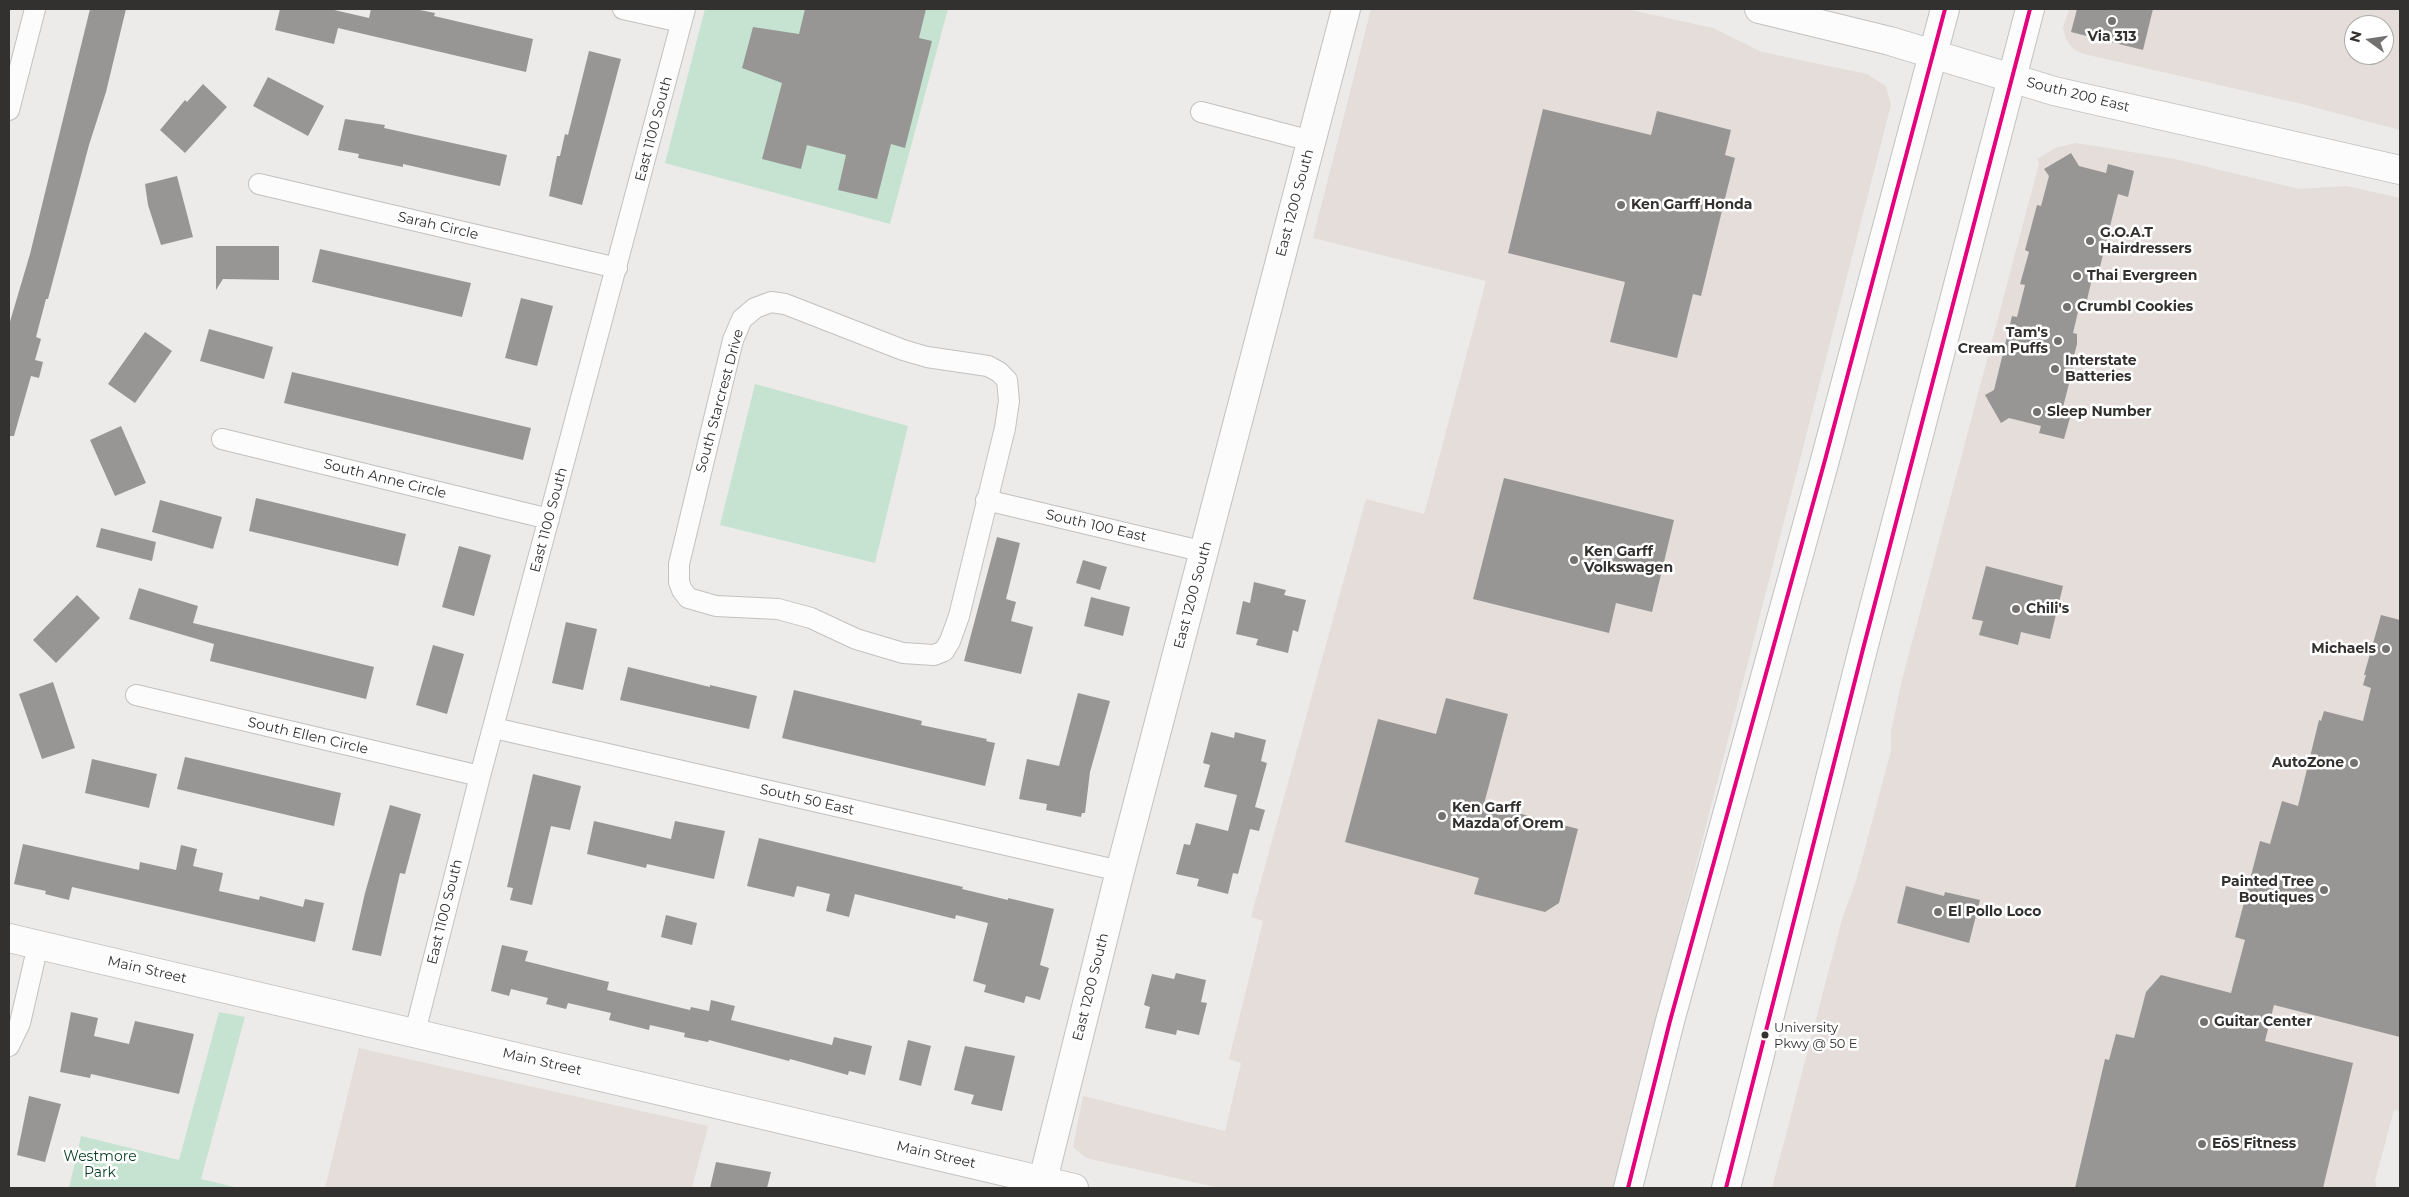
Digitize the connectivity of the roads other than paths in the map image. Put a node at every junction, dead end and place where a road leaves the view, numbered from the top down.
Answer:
1 (35, 9) edge
2 (623, 9) edge
3 (1346, 9) edge
4 (1759, 9) edge
5 (1945, 9) edge
6 (2030, 9) edge
7 (683, 16) edge
8 (1933, 54) junction
9 (2011, 78) junction
10 (9, 110) edge
11 (1201, 112) dead end
12 (1311, 141) junction
13 (2400, 170) edge
14 (259, 184) dead end
15 (617, 268) junction
16 (222, 439) dead end
17 (986, 500) junction
18 (549, 520) junction
19 (1205, 552) junction
20 (136, 696) dead end
21 (494, 728) junction
22 (480, 776) junction
23 (1120, 871) junction
24 (9, 938) edge
25 (38, 945) junction
26 (415, 1032) junction
27 (9, 1046) edge
28 (1042, 1185) edge
29 (1074, 1188) edge
30 (1628, 1188) edge
31 (1726, 1188) edge

1 - 10 street
2 - 7 street
3 - 12 street, East 1200 South
4 - 8 street, South 200 East
5 - 8 street
6 - 9 street
7 - 15 street, East 1100 South
8 - 9 street, South 200 East
8 - 30 street
9 - 13 street, South 200 East
9 - 31 street
11 - 12 street
12 - 19 street, East 1200 South
14 - 15 street, Sarah Circle
15 - 18 street, East 1100 South
16 - 18 street, South Anne Circle
17 - 17 street, South Starcrest Drive
17 - 19 street, South 100 East
18 - 21 street, East 1100 South
19 - 23 street, East 1200 South
20 - 22 street, South Ellen Circle
21 - 22 street, East 1100 South
21 - 23 street, South 50 East
22 - 26 street, East 1100 South
23 - 28 street, East 1200 South
24 - 25 street, Main Street
25 - 26 street, Main Street
25 - 27 street
26 - 28 street, Main Street
28 - 29 street, Main Street

